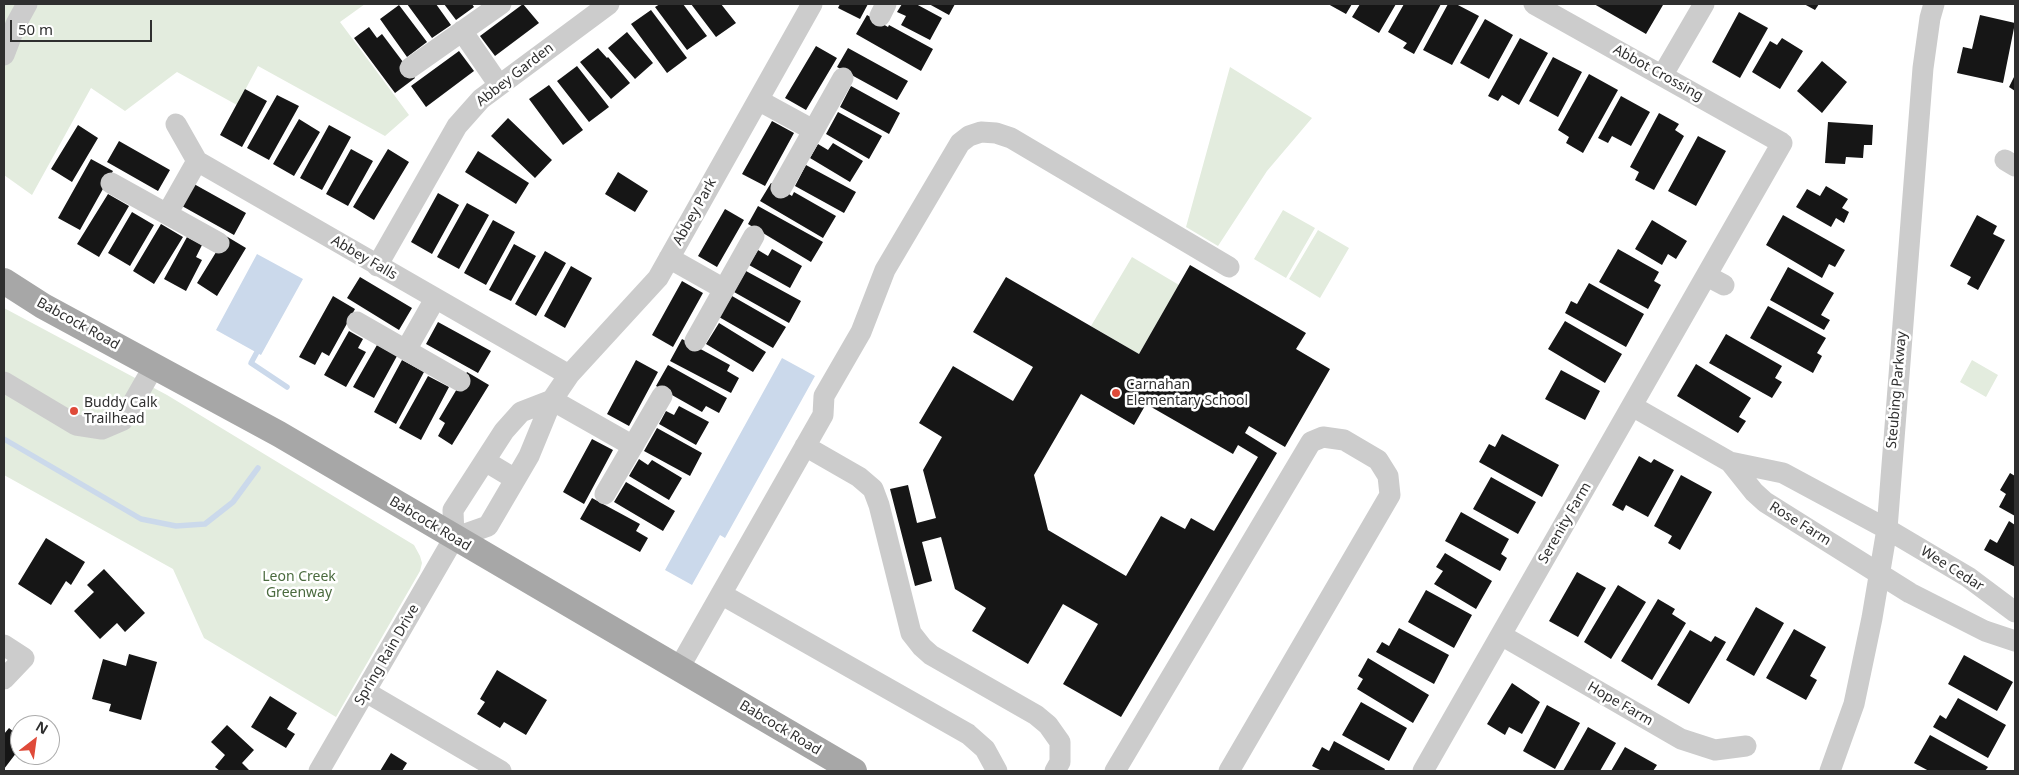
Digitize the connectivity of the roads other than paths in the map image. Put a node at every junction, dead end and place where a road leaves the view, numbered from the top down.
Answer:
1 (27, 4) edge
2 (501, 4) edge
3 (609, 4) edge
4 (812, 4) edge
5 (1534, 4) edge
6 (1704, 4) edge
7 (1934, 4) edge
8 (462, 31) junction
9 (4, 55) edge
10 (410, 68) dead end
11 (1662, 76) junction
12 (843, 78) dead end
13 (499, 85) junction
14 (758, 100) junction
15 (176, 124) dead end
16 (814, 130) junction
17 (1782, 143) joint
18 (197, 161) junction
19 (111, 183) dead end
20 (781, 188) dead end
21 (167, 214) junction
22 (754, 236) dead end
23 (219, 243) dead end
24 (669, 258) junction
25 (377, 266) junction
26 (1229, 267) dead end
27 (4, 281) edge
28 (724, 289) junction
29 (435, 299) junction
30 (357, 322) dead end
31 (695, 341) dead end
32 (406, 350) junction
33 (154, 366) junction
34 (569, 375) junction
35 (460, 381) dead end
36 (4, 382) edge
37 (662, 396) dead end
38 (552, 400) junction
39 (1632, 406) junction
40 (633, 446) junction
41 (805, 446) junction
42 (485, 461) junction
43 (1730, 462) junction
44 (515, 479) junction
45 (605, 494) dead end
46 (1887, 529) junction
47 (454, 538) junction
48 (1880, 574) junction
49 (721, 594) junction
50 (2015, 612) edge
51 (1501, 635) junction
52 (2015, 641) edge
53 (4, 645) edge
54 (679, 668) junction
55 (4, 679) edge
56 (366, 692) junction
57 (1746, 746) dead end
58 (319, 771) edge
59 (501, 771) edge
60 (854, 771) edge
61 (997, 771) edge
62 (1055, 771) edge
63 (1115, 771) edge
64 (1229, 771) edge
65 (1423, 771) edge
66 (1830, 771) edge

1 - 9 street
2 - 8 street
3 - 13 street, Abbey Garden
4 - 14 street, Abbey Park
5 - 11 street, Abbot Crossing
6 - 11 street
7 - 46 street, Steubing Parkway
8 - 10 street
8 - 13 street
11 - 17 street, Abbot Crossing
12 - 16 street
13 - 25 street, Abbey Garden
14 - 16 street
14 - 24 street, Abbey Park
15 - 18 street
16 - 20 street
17 - 39 street, Serenity Farm
18 - 21 street
18 - 25 street, Abbey Falls
19 - 21 street
21 - 23 street
22 - 28 street
24 - 28 street
24 - 34 street, Abbey Park
25 - 29 street, Abbey Falls
26 - 41 street
27 - 33 main road, Babcock Road
28 - 31 street
29 - 32 street
29 - 34 street, Abbey Falls
30 - 32 street
32 - 35 street
33 - 36 street
33 - 47 main road, Babcock Road
34 - 38 street, Abbey Park
37 - 40 street
38 - 40 street
38 - 42 street
38 - 44 street, Abbey Park
39 - 43 street, Rose Farm
39 - 51 street, Serenity Farm
40 - 45 street
41 - 49 street
41 - 62 street
42 - 44 street
42 - 47 street
43 - 46 street, Rose Farm
43 - 48 street, Rose Farm
44 - 47 street, Abbey Park
46 - 48 street, Steubing Parkway
46 - 50 street, Wee Cedar
47 - 54 main road, Babcock Road
47 - 56 street, Spring Rain Drive
48 - 52 street
48 - 66 street, Steubing Parkway
49 - 54 street
49 - 61 street
51 - 57 street, Hope Farm
51 - 65 street, Serenity Farm
53 - 55 street
54 - 60 main road, Babcock Road
56 - 58 street, Spring Rain Drive
56 - 59 street
63 - 64 street

